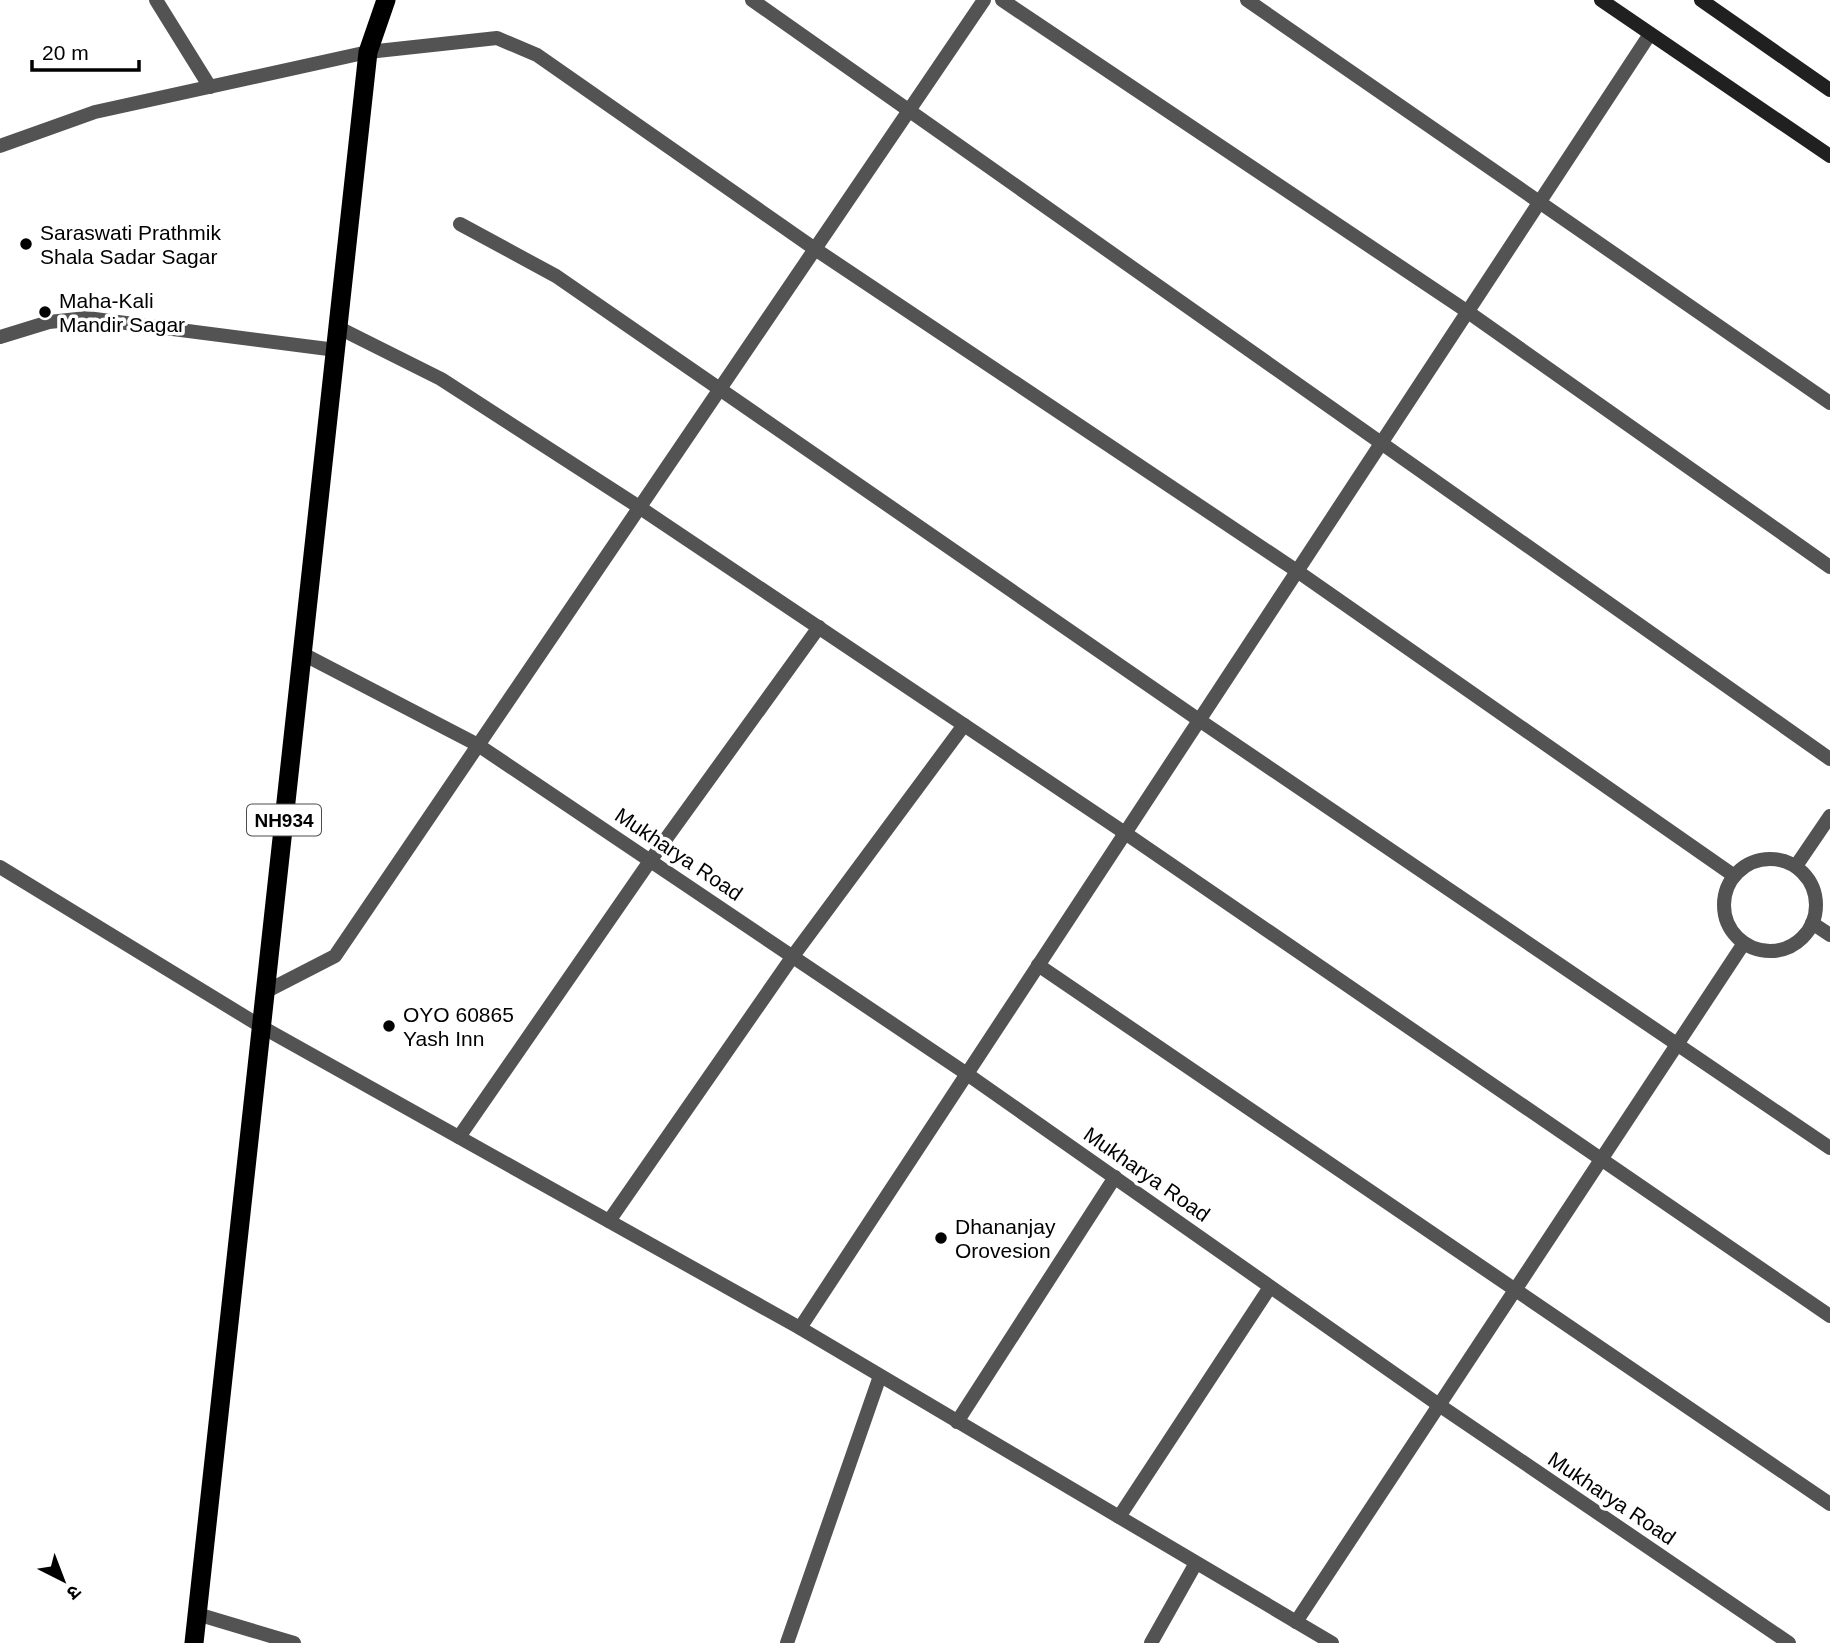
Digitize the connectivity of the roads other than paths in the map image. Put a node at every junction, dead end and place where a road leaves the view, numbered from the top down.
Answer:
1 (156, 0) edge
2 (386, 0) edge
3 (752, 0) edge
4 (984, 0) edge
5 (1002, 0) edge
6 (1247, 0) edge
7 (1601, 0) edge
8 (1701, 0) edge
9 (1650, 34) junction
10 (369, 52) junction
11 (210, 87) junction
12 (1830, 90) edge
13 (910, 109) junction
14 (0, 146) edge
15 (1830, 156) edge
16 (1538, 204) junction
17 (460, 224) dead end
18 (815, 249) junction
19 (1468, 312) junction
20 (339, 328) junction
21 (0, 337) edge
22 (336, 350) junction
23 (719, 389) junction
24 (1830, 403) edge
25 (1382, 441) junction
26 (639, 507) junction
27 (1830, 567) edge
28 (1297, 571) junction
29 (819, 628) junction
30 (303, 654) junction
31 (1199, 720) junction
32 (964, 724) junction
33 (478, 745) junction
34 (1830, 759) edge
35 (1830, 816) edge
36 (1125, 833) junction
37 (650, 860) junction
38 (1796, 866) junction
39 (0, 867) edge
40 (1733, 875) junction
41 (1812, 923) junction
42 (1830, 935) edge
43 (1744, 943) junction
44 (793, 956) junction
45 (1038, 965) junction
46 (265, 992) junction
47 (262, 1027) junction
48 (1676, 1046) junction
49 (967, 1074) junction
50 (459, 1137) junction
51 (1830, 1148) edge
52 (1601, 1159) junction
53 (1115, 1177) junction
54 (609, 1221) junction
55 (1270, 1287) junction
56 (1514, 1291) junction
57 (1830, 1316) edge
58 (800, 1328) junction
59 (880, 1376) junction
60 (1439, 1405) junction
61 (957, 1422) junction
62 (1830, 1504) edge
63 (1119, 1517) junction
64 (1196, 1563) junction
65 (197, 1614) junction
66 (1296, 1622) junction
67 (194, 1643) edge
68 (294, 1643) edge
69 (788, 1643) edge
70 (1151, 1643) edge
71 (1332, 1643) edge
72 (1789, 1643) edge

1 - 11 street
2 - 10 highway, NH934
3 - 13 street
4 - 13 street
5 - 19 street
6 - 16 street
7 - 9 main road
8 - 12 main road
9 - 15 main road
9 - 16 street
10 - 11 street
10 - 18 street
10 - 20 highway, NH934
11 - 14 street
13 - 18 street
13 - 25 street
16 - 19 street
16 - 24 street
17 - 23 street
18 - 23 street
18 - 28 street
19 - 25 street
19 - 27 street
20 - 22 highway, NH934
20 - 26 street
21 - 22 street
22 - 30 highway, NH934
23 - 26 street
23 - 31 street
25 - 28 street
25 - 34 street
26 - 29 street
26 - 33 street
28 - 31 street
28 - 40 street
29 - 32 street
29 - 37 street
30 - 33 street, Mukharya Road
30 - 46 highway, NH934
31 - 36 street
31 - 48 street
32 - 36 street
32 - 44 street
33 - 37 street, Mukharya Road
33 - 46 street
35 - 38 street
36 - 45 street
36 - 52 street
37 - 44 street, Mukharya Road
37 - 50 street
38 - 40 street
38 - 41 street
39 - 47 street
40 - 43 street
41 - 42 street
41 - 43 street
43 - 48 street
44 - 49 street, Mukharya Road
44 - 54 street
45 - 49 street
45 - 56 street
46 - 47 highway, NH934
47 - 50 street
47 - 65 highway, NH934
48 - 51 street
48 - 52 street
49 - 53 street, Mukharya Road
49 - 58 street
50 - 54 street
52 - 56 street
52 - 57 street
53 - 55 street, Mukharya Road
53 - 61 street
54 - 58 street
55 - 60 street, Mukharya Road
55 - 63 street
56 - 60 street
56 - 62 street
58 - 59 street
59 - 61 street
59 - 69 street
60 - 66 street
60 - 72 street, Mukharya Road
61 - 63 street
63 - 64 street
64 - 66 street
64 - 70 street
65 - 67 highway, NH934
65 - 68 street
66 - 71 street

